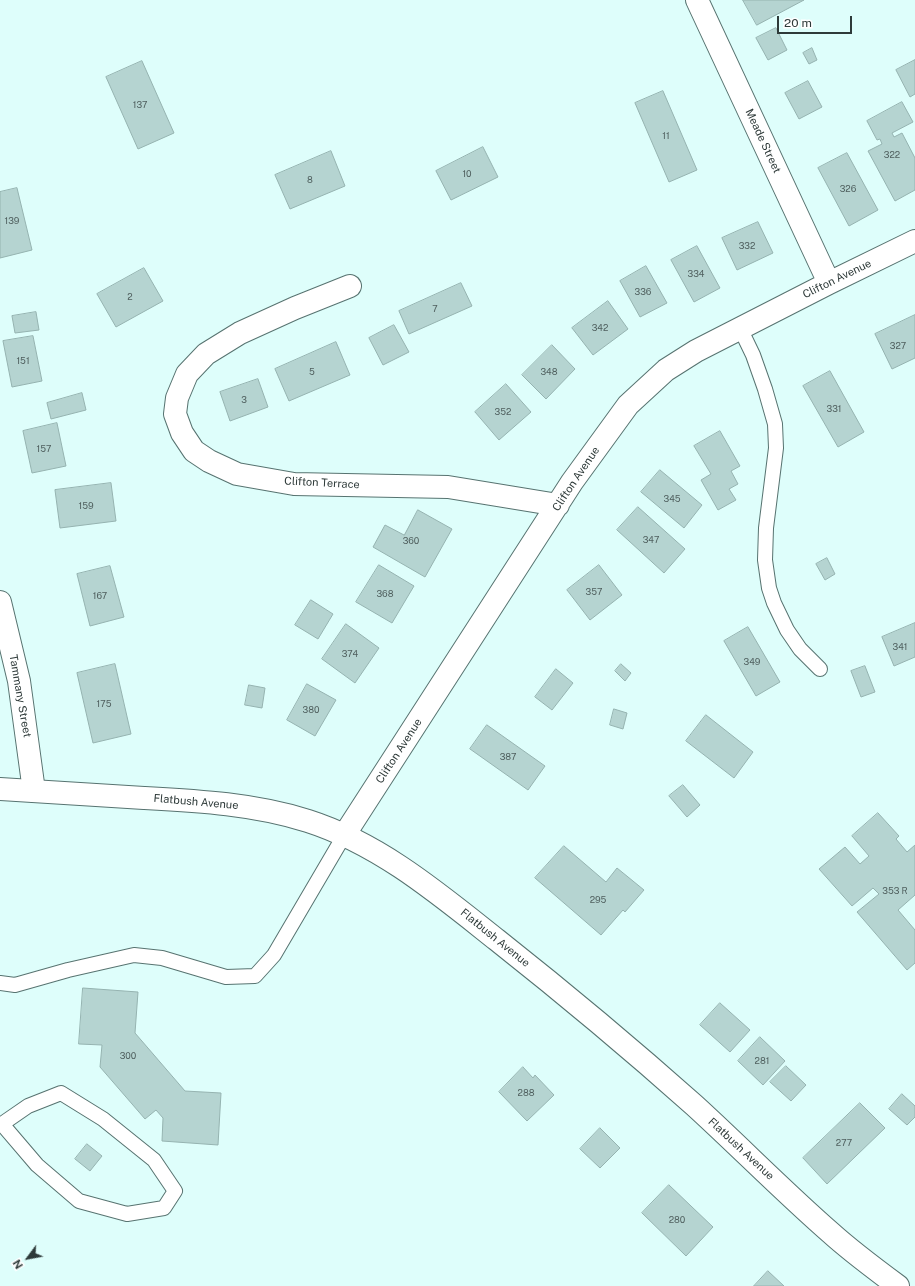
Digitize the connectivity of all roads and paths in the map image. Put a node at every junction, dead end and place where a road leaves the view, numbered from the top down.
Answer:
1 (698, 0) edge
2 (915, 241) edge
3 (829, 283) junction
4 (350, 286) dead end
5 (740, 328) junction
6 (558, 504) junction
7 (0, 602) edge
8 (820, 669) dead end
9 (0, 789) edge
10 (34, 791) junction
11 (345, 834) junction
12 (0, 983) edge
13 (1, 1124) edge
14 (898, 1286) edge

1 - 3 street, Meade Street
2 - 3 street, Clifton Avenue
3 - 5 street, Clifton Avenue
4 - 6 street, Clifton Terrace
5 - 6 street, Clifton Avenue
5 - 8 lane
6 - 11 street, Clifton Avenue
7 - 10 street, Tammany Street
9 - 10 street, Flatbush Avenue
10 - 11 street, Flatbush Avenue
11 - 12 lane
11 - 14 street, Flatbush Avenue
13 - 13 lane

